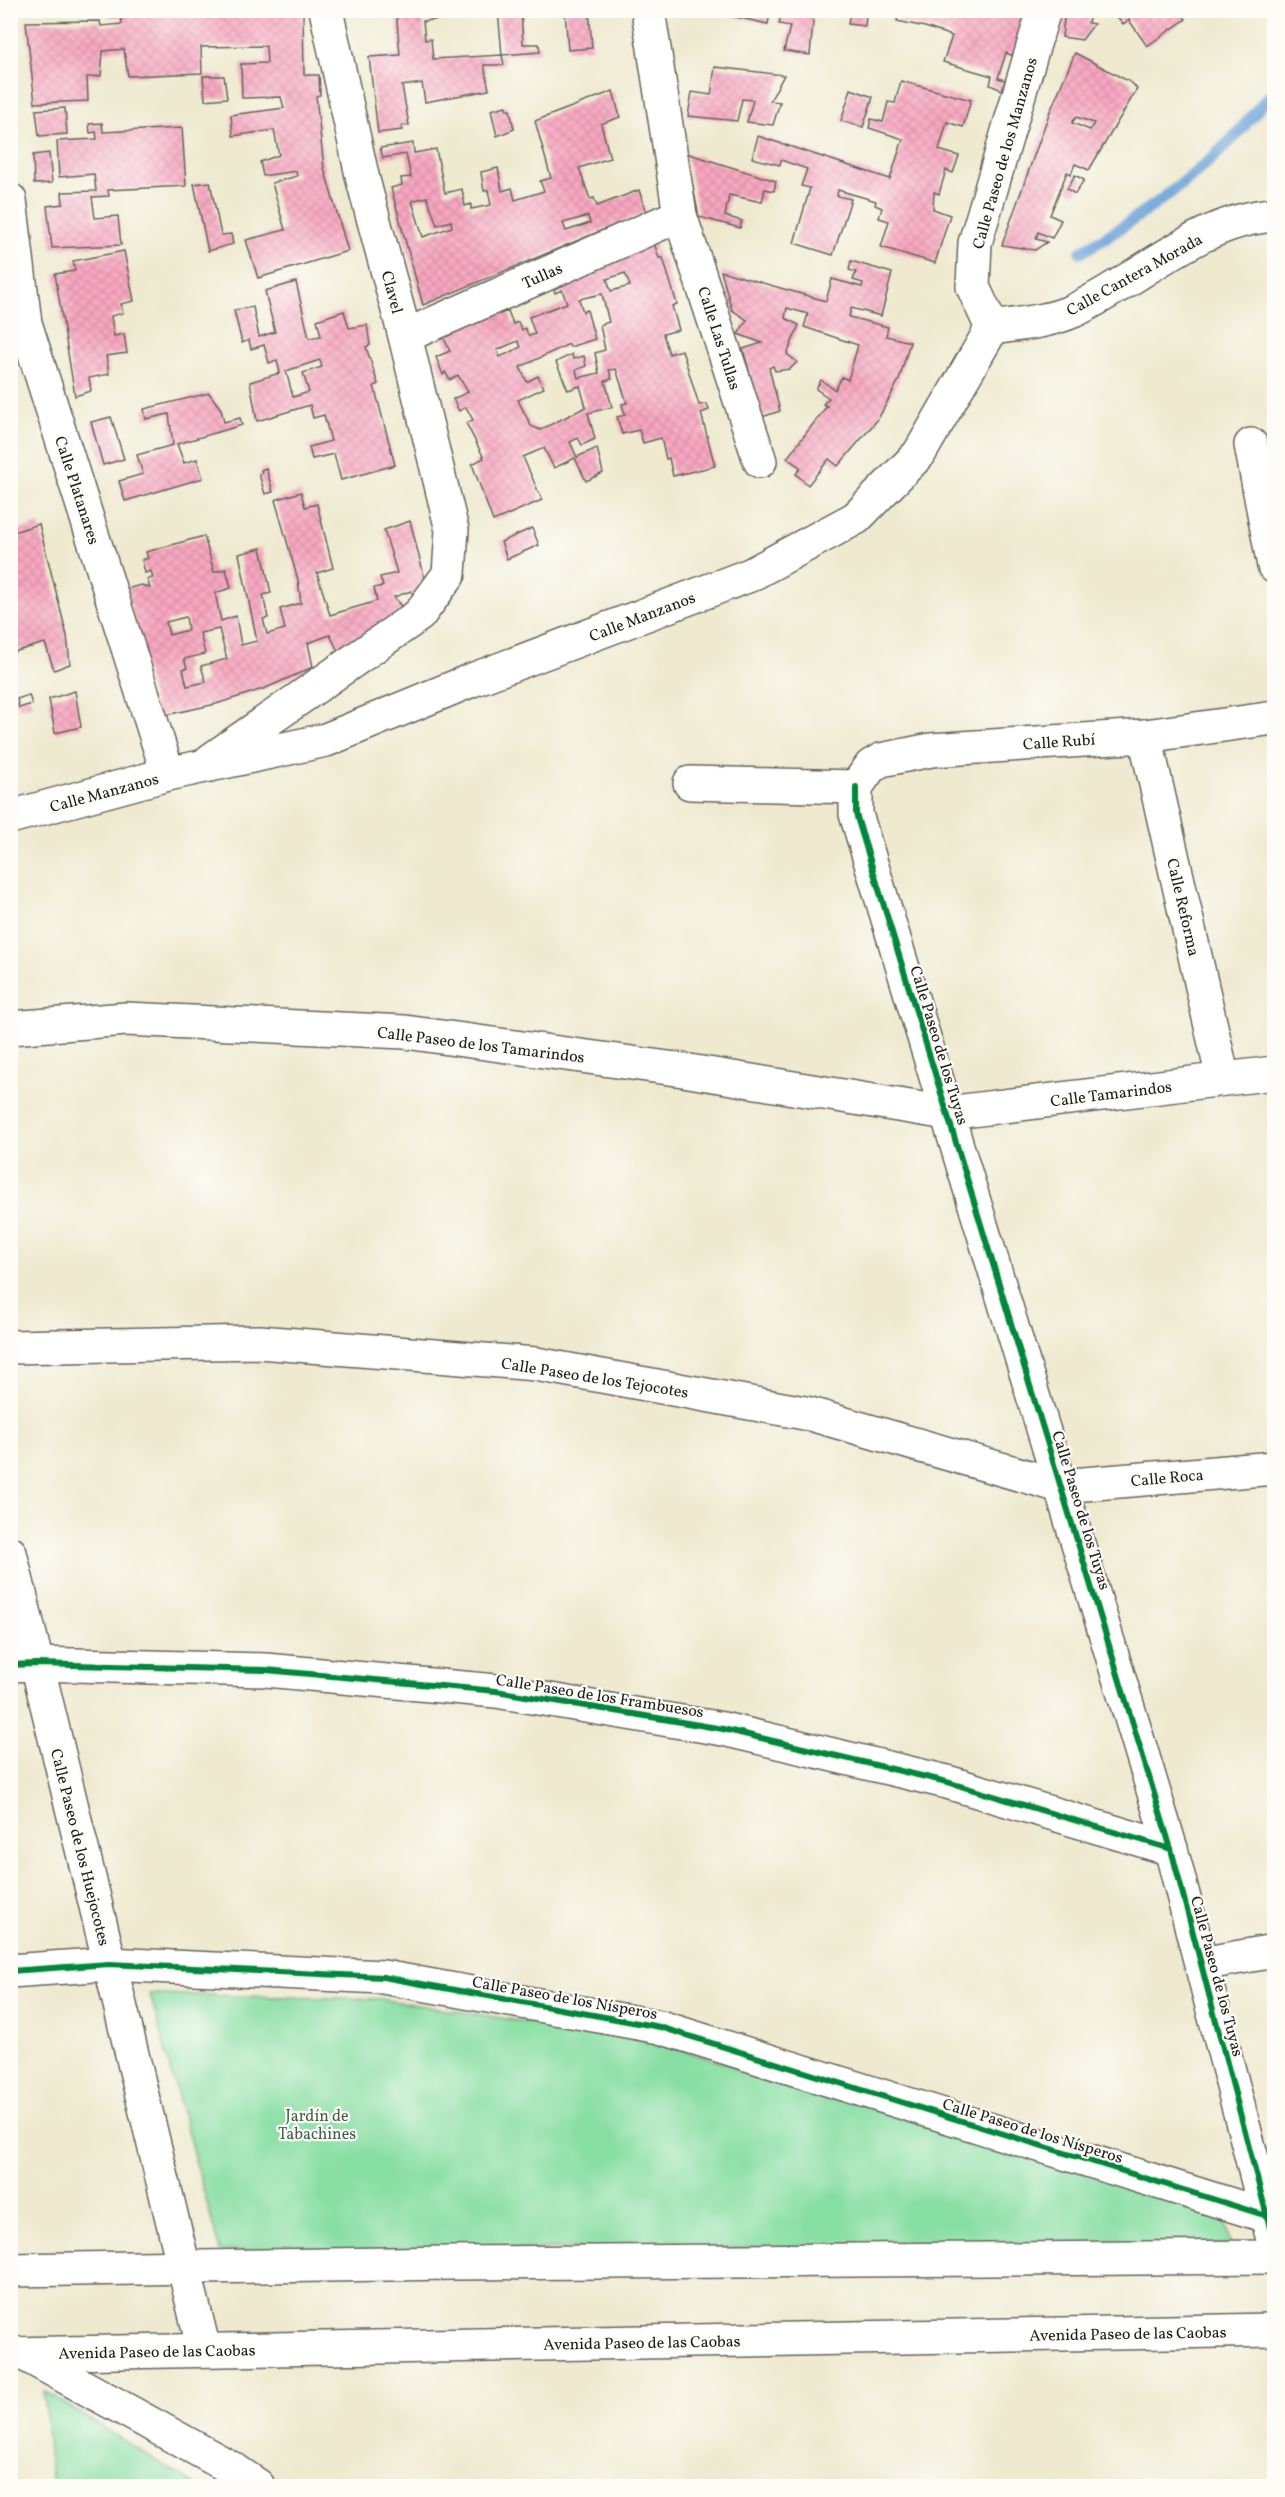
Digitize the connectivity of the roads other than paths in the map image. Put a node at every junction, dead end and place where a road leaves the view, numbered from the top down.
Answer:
1 (326, 10) edge
2 (648, 10) edge
3 (1044, 10) edge
4 (10, 200) edge
5 (680, 215) junction
6 (1275, 215) edge
7 (992, 328) junction
8 (405, 336) junction
9 (1251, 445) dead end
10 (760, 461) dead end
11 (1275, 566) edge
12 (449, 574) joint
13 (1275, 718) edge
14 (1145, 736) junction
15 (183, 772) junction
16 (690, 783) dead end
17 (856, 787) junction
18 (10, 817) edge
19 (10, 1028) edge
20 (1275, 1073) edge
21 (1223, 1079) junction
22 (947, 1113) junction
23 (10, 1347) edge
24 (1275, 1468) edge
25 (1060, 1486) junction
26 (10, 1553) edge
27 (23, 1665) edge
28 (1171, 1849) junction
29 (1275, 1951) edge
30 (110, 1964) junction
31 (1201, 1964) junction
32 (10, 1971) edge
33 (1271, 2230) edge
34 (1275, 2257) edge
35 (184, 2266) junction
36 (10, 2270) edge
37 (1275, 2330) edge
38 (204, 2350) junction
39 (17, 2354) edge
40 (258, 2487) edge

1 - 8 street, Clavel
2 - 5 street, Calle Las Tullas
3 - 7 street, Calle Paseo de los Manzanos
4 - 15 street, Calle Platanares
5 - 8 street, Tullas
5 - 10 street, Calle Las Tullas
6 - 7 street, Calle Cantera Morada
7 - 15 street, Calle Manzanos
8 - 12 street, Clavel
9 - 11 street
12 - 15 street, Calle Manzanos
13 - 14 street, Calle Rubí
14 - 17 street, Calle Rubí
14 - 21 street, Calle Reforma
15 - 18 street, Calle Manzanos
16 - 17 street
17 - 22 street, Calle Paseo de los Tuyas
19 - 22 street, Calle Paseo de los Tamarindos
20 - 21 street, Calle Tamarindos
21 - 22 street, Calle Tamarindos
22 - 25 street, Calle Paseo de los Tuyas
23 - 25 street, Calle Paseo de los Tejocotes
24 - 25 street, Calle Roca
25 - 28 street, Calle Paseo de los Tuyas
26 - 27 street, Calle Paseo de los Huejocotes
27 - 28 street, Calle Paseo de los Frambuesos
27 - 30 street, Calle Paseo de los Huejocotes
28 - 31 street, Calle Paseo de los Tuyas
29 - 31 street
30 - 32 street, Calle Paseo de los Nísperos
30 - 33 street, Calle Paseo de los Nísperos
30 - 35 street, Calle Paseo de los Huejocotes
31 - 33 street, Calle Paseo de los Tuyas
34 - 35 street
35 - 36 street
35 - 38 street, Calle Paseo de los Huejocotes
37 - 38 street, Avenida Paseo de las Caobas
38 - 39 street, Avenida Paseo de las Caobas
39 - 40 street

